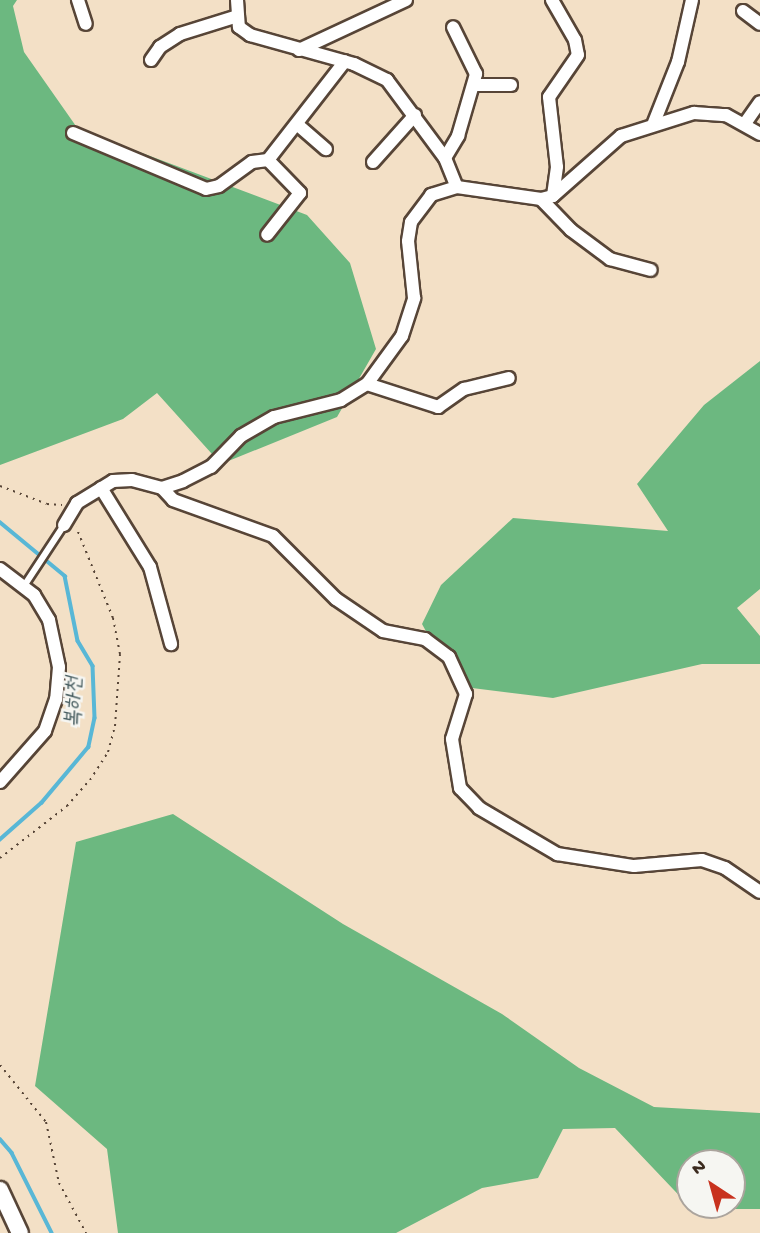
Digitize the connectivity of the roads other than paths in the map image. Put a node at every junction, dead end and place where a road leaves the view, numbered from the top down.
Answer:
1 (78, 0) edge
2 (237, 0) edge
3 (406, 0) edge
4 (552, 0) edge
5 (692, 0) edge
6 (743, 11) dead end
7 (235, 17) junction
8 (86, 24) dead end
9 (760, 24) edge
10 (453, 27) dead end
11 (299, 50) junction
12 (152, 60) dead end
13 (345, 61) junction
14 (474, 85) junction
15 (511, 85) dead end
16 (760, 102) edge
17 (415, 115) junction
18 (746, 122) junction
19 (298, 125) junction
20 (653, 125) junction
21 (73, 133) dead end
22 (760, 134) edge
23 (326, 149) dead end
24 (445, 158) junction
25 (268, 160) junction
26 (373, 162) dead end
27 (457, 187) junction
28 (547, 197) junction
29 (267, 234) dead end
30 (651, 270) dead end
31 (509, 378) dead end
32 (367, 384) junction
33 (101, 488) junction
34 (162, 488) junction
35 (66, 522) joint
36 (0, 569) edge
37 (27, 581) junction
38 (171, 644) dead end
39 (0, 782) edge
40 (760, 892) edge
41 (0, 1190) edge
42 (20, 1233) edge

1 - 8 street
2 - 7 street
3 - 11 street
4 - 28 street
5 - 20 street
6 - 9 street
7 - 11 street
7 - 12 street
10 - 14 street
11 - 13 street
13 - 17 street
13 - 19 street
14 - 15 street
14 - 24 street
16 - 18 street
17 - 24 street
17 - 26 street
18 - 20 street
18 - 22 street
19 - 23 street
19 - 25 street
20 - 28 street
21 - 25 street
24 - 27 street
25 - 29 street
27 - 28 street
27 - 32 street
28 - 30 street
31 - 32 street
32 - 34 street
33 - 34 street
33 - 35 street
33 - 38 street
34 - 40 street
35 - 37 lane
36 - 37 street
37 - 39 street
41 - 42 street

